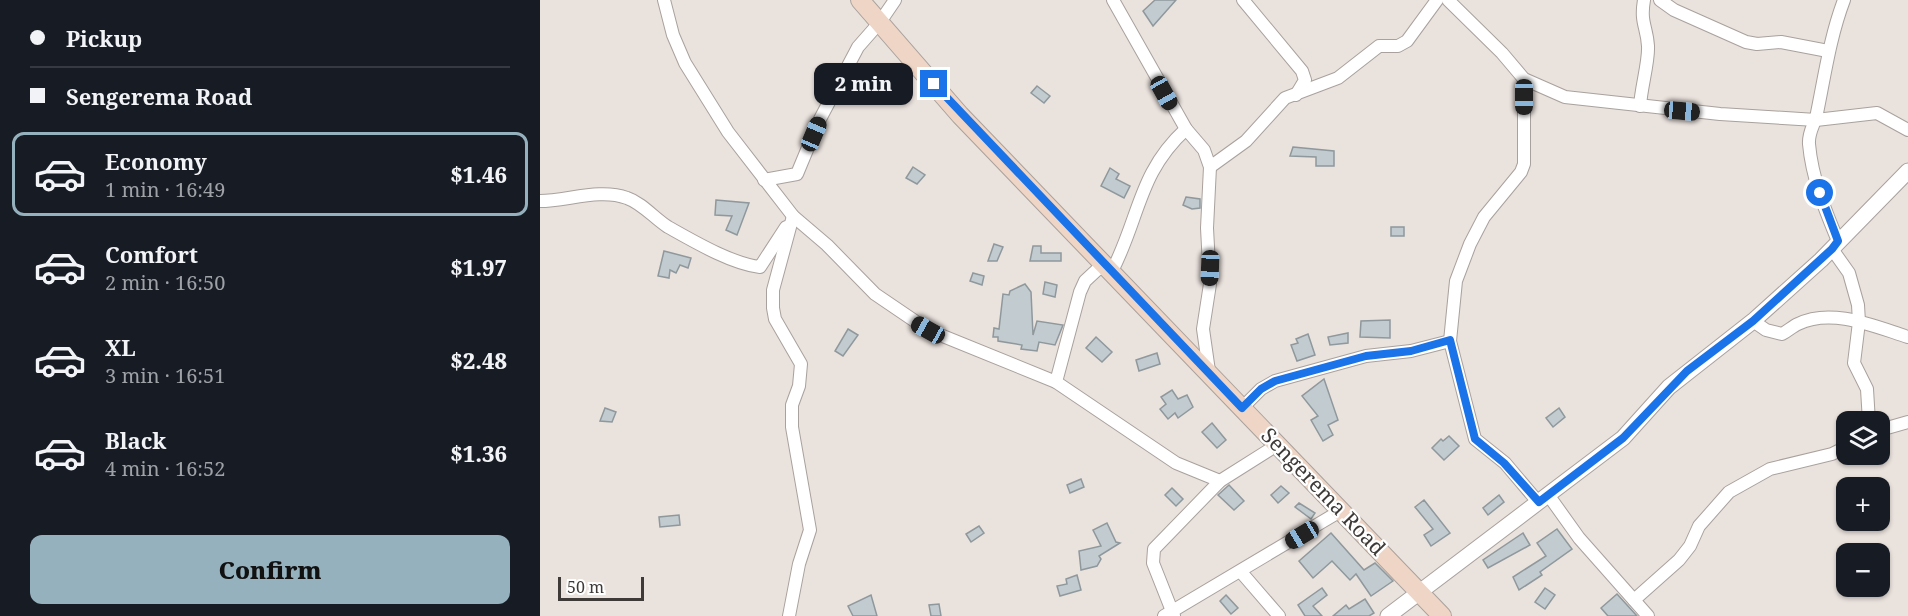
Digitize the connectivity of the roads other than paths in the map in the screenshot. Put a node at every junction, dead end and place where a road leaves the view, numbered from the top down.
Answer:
1 (664, 0) edge
2 (860, 0) edge
3 (895, 0) edge
4 (1113, 0) edge
5 (1243, 0) edge
6 (1437, 0) edge
7 (1448, 0) edge
8 (1644, 0) edge
9 (1660, 0) edge
10 (1844, 0) edge
11 (880, 22) junction
12 (1828, 51) junction
13 (1524, 79) junction
14 (1296, 95) junction
15 (1640, 106) junction
16 (1816, 120) junction
17 (1186, 129) junction
18 (1908, 130) edge
19 (1209, 167) junction
20 (1908, 171) edge
21 (764, 180) junction
22 (540, 201) edge
23 (793, 216) junction
24 (1835, 245) junction
25 (1112, 270) junction
26 (1753, 321) junction
27 (1859, 322) junction
28 (1908, 337) edge
29 (1450, 340) junction
30 (1209, 371) junction
31 (1056, 382) junction
32 (1242, 408) junction
33 (1868, 411) edge
34 (1908, 422) edge
35 (1890, 427) edge
36 (1277, 445) junction
37 (1836, 452) edge
38 (1220, 481) junction
39 (1544, 499) junction
40 (1342, 510) junction
41 (1241, 572) junction
42 (1419, 592) junction
43 (1634, 600) junction
44 (1170, 615) edge
45 (789, 616) edge
46 (1279, 616) edge
47 (1388, 616) edge
48 (1442, 616) edge
49 (1648, 616) edge

1 - 21 street
2 - 11 main road, Sengerema Road
3 - 11 street
4 - 17 street
5 - 14 street
6 - 14 street
7 - 13 street
8 - 15 street
9 - 12 street
10 - 12 street
11 - 21 street
11 - 25 main road, Sengerema Road
12 - 16 street
13 - 15 street
13 - 29 street
14 - 19 street
15 - 16 street
16 - 18 street
16 - 24 street
17 - 19 street
17 - 25 street
19 - 30 street
20 - 24 street
21 - 23 street
22 - 23 street
23 - 31 street
23 - 45 street
24 - 26 street
24 - 27 street
25 - 30 main road, Sengerema Road
25 - 31 street
26 - 27 street
26 - 39 street
27 - 28 street
27 - 33 street
29 - 32 street
29 - 39 street
30 - 32 main road, Sengerema Road
31 - 38 street
32 - 36 main road, Sengerema Road
34 - 35 street
36 - 38 street
36 - 40 main road, Sengerema Road
37 - 43 street
38 - 44 street
39 - 42 street
39 - 43 street
40 - 41 street
40 - 42 main road, Sengerema Road
41 - 44 street
41 - 46 street
42 - 47 street
42 - 48 main road, Sengerema Road
43 - 49 street

